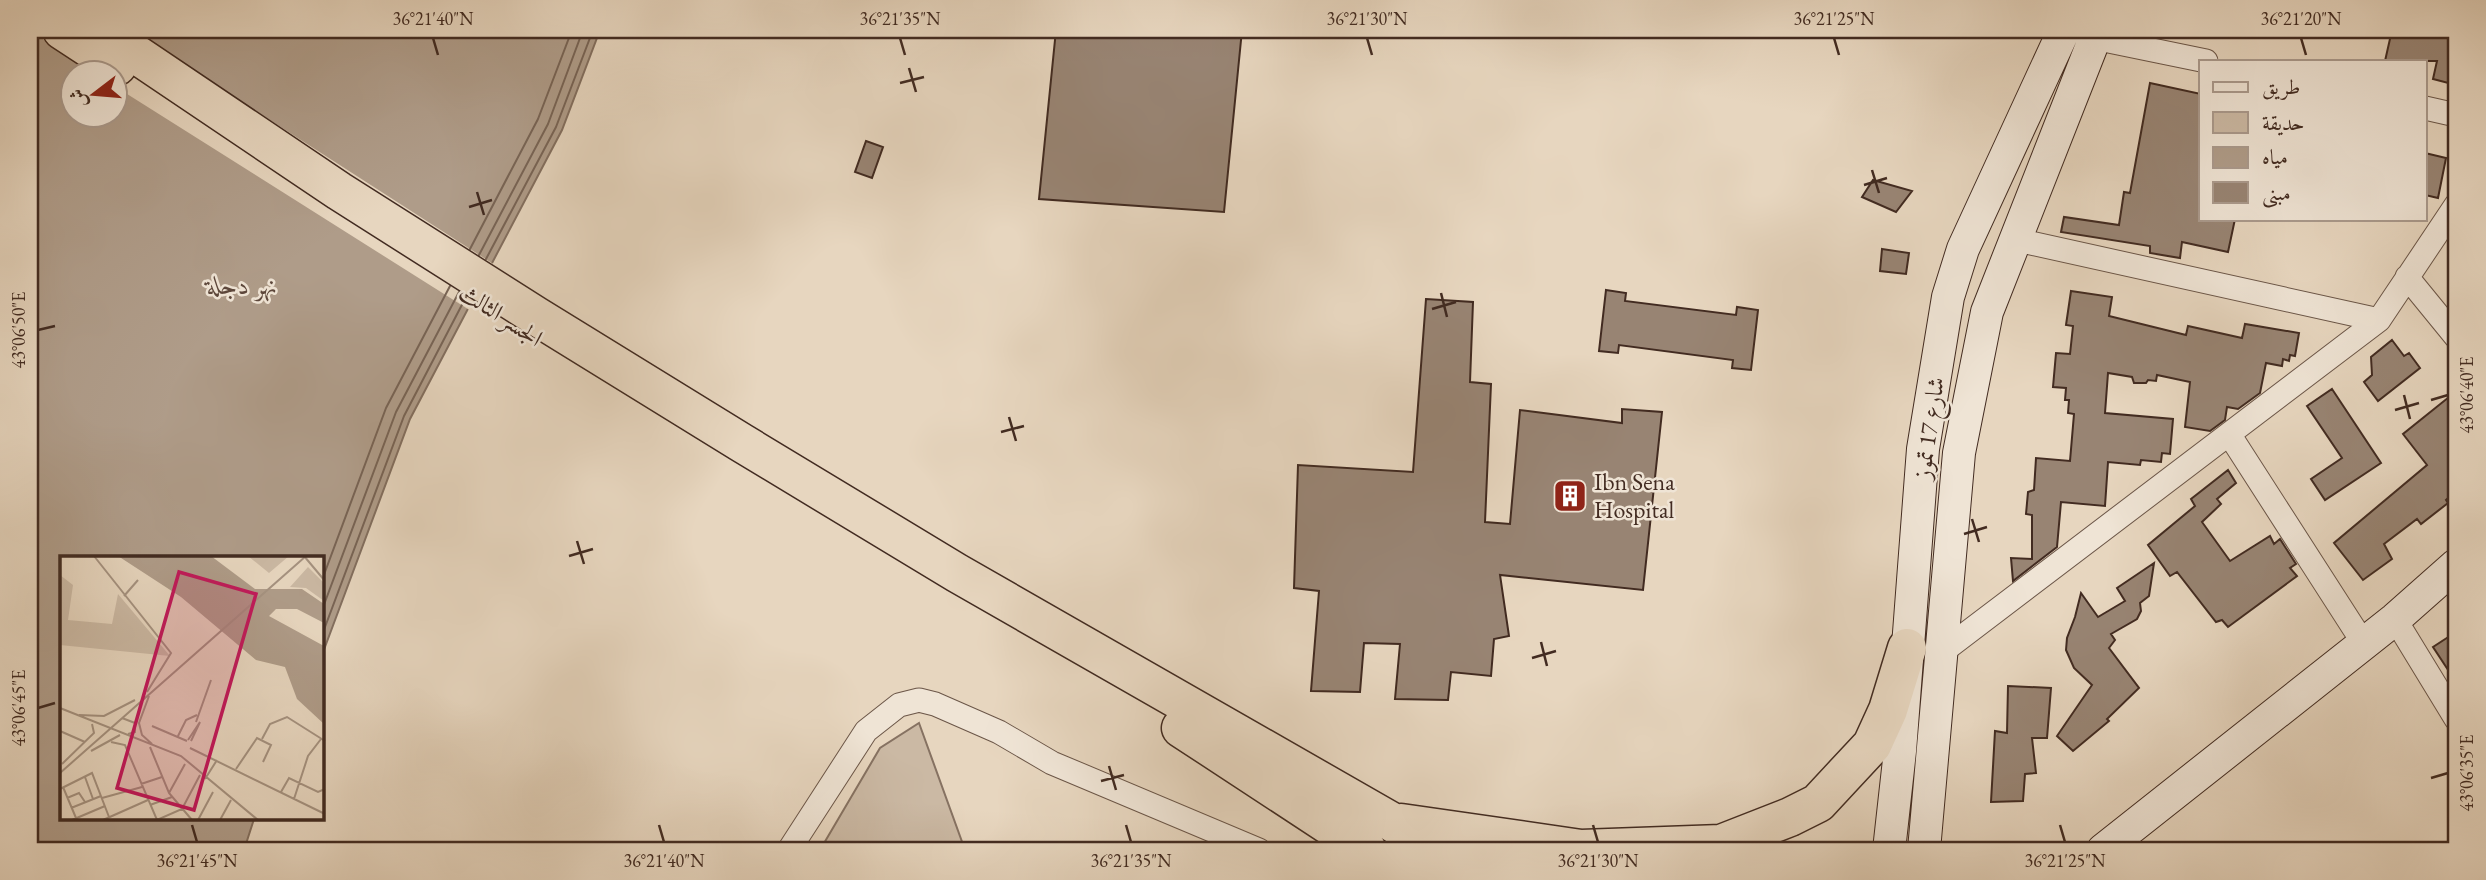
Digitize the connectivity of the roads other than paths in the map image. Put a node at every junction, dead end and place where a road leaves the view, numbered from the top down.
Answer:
1 (62, 30) edge
2 (100, 30) edge
3 (2076, 32) edge
4 (2202, 60) edge
5 (2426, 108) edge
6 (2456, 115) edge
7 (2456, 205) edge
8 (2017, 240) junction
9 (2407, 277) junction
10 (2379, 320) junction
11 (2456, 337) edge
12 (2229, 434) junction
13 (1923, 449) junction
14 (1959, 453) junction
15 (2456, 565) edge
16 (952, 581) junction
17 (2395, 619) junction
18 (2364, 644) junction
19 (1925, 650) junction
20 (2456, 719) edge
21 (1392, 821) junction
22 (789, 850) edge
23 (1259, 850) edge
24 (1367, 850) edge
25 (1436, 850) edge
26 (1889, 850) edge
27 (1924, 850) edge
28 (2103, 850) edge

1 - 16 highway, الجسر الثالث
2 - 16 highway, الجسر الثالث
3 - 4 street
3 - 8 main road, شارع 17 تموز
3 - 13 main road, شارع 17 تموز
5 - 6 street
7 - 9 street
8 - 10 street
8 - 14 main road, شارع 17 تموز
9 - 10 street
9 - 11 street
10 - 12 street
12 - 18 street
12 - 19 street
13 - 14 main road
13 - 19 main road, شارع 17 تموز
14 - 19 main road, شارع 17 تموز
15 - 17 main road
16 - 21 highway
16 - 24 highway
17 - 18 main road
17 - 20 street
18 - 28 main road
19 - 21 highway
19 - 26 main road, شارع 17 تموز
19 - 27 main road, شارع 17 تموز
21 - 25 highway
22 - 23 street

